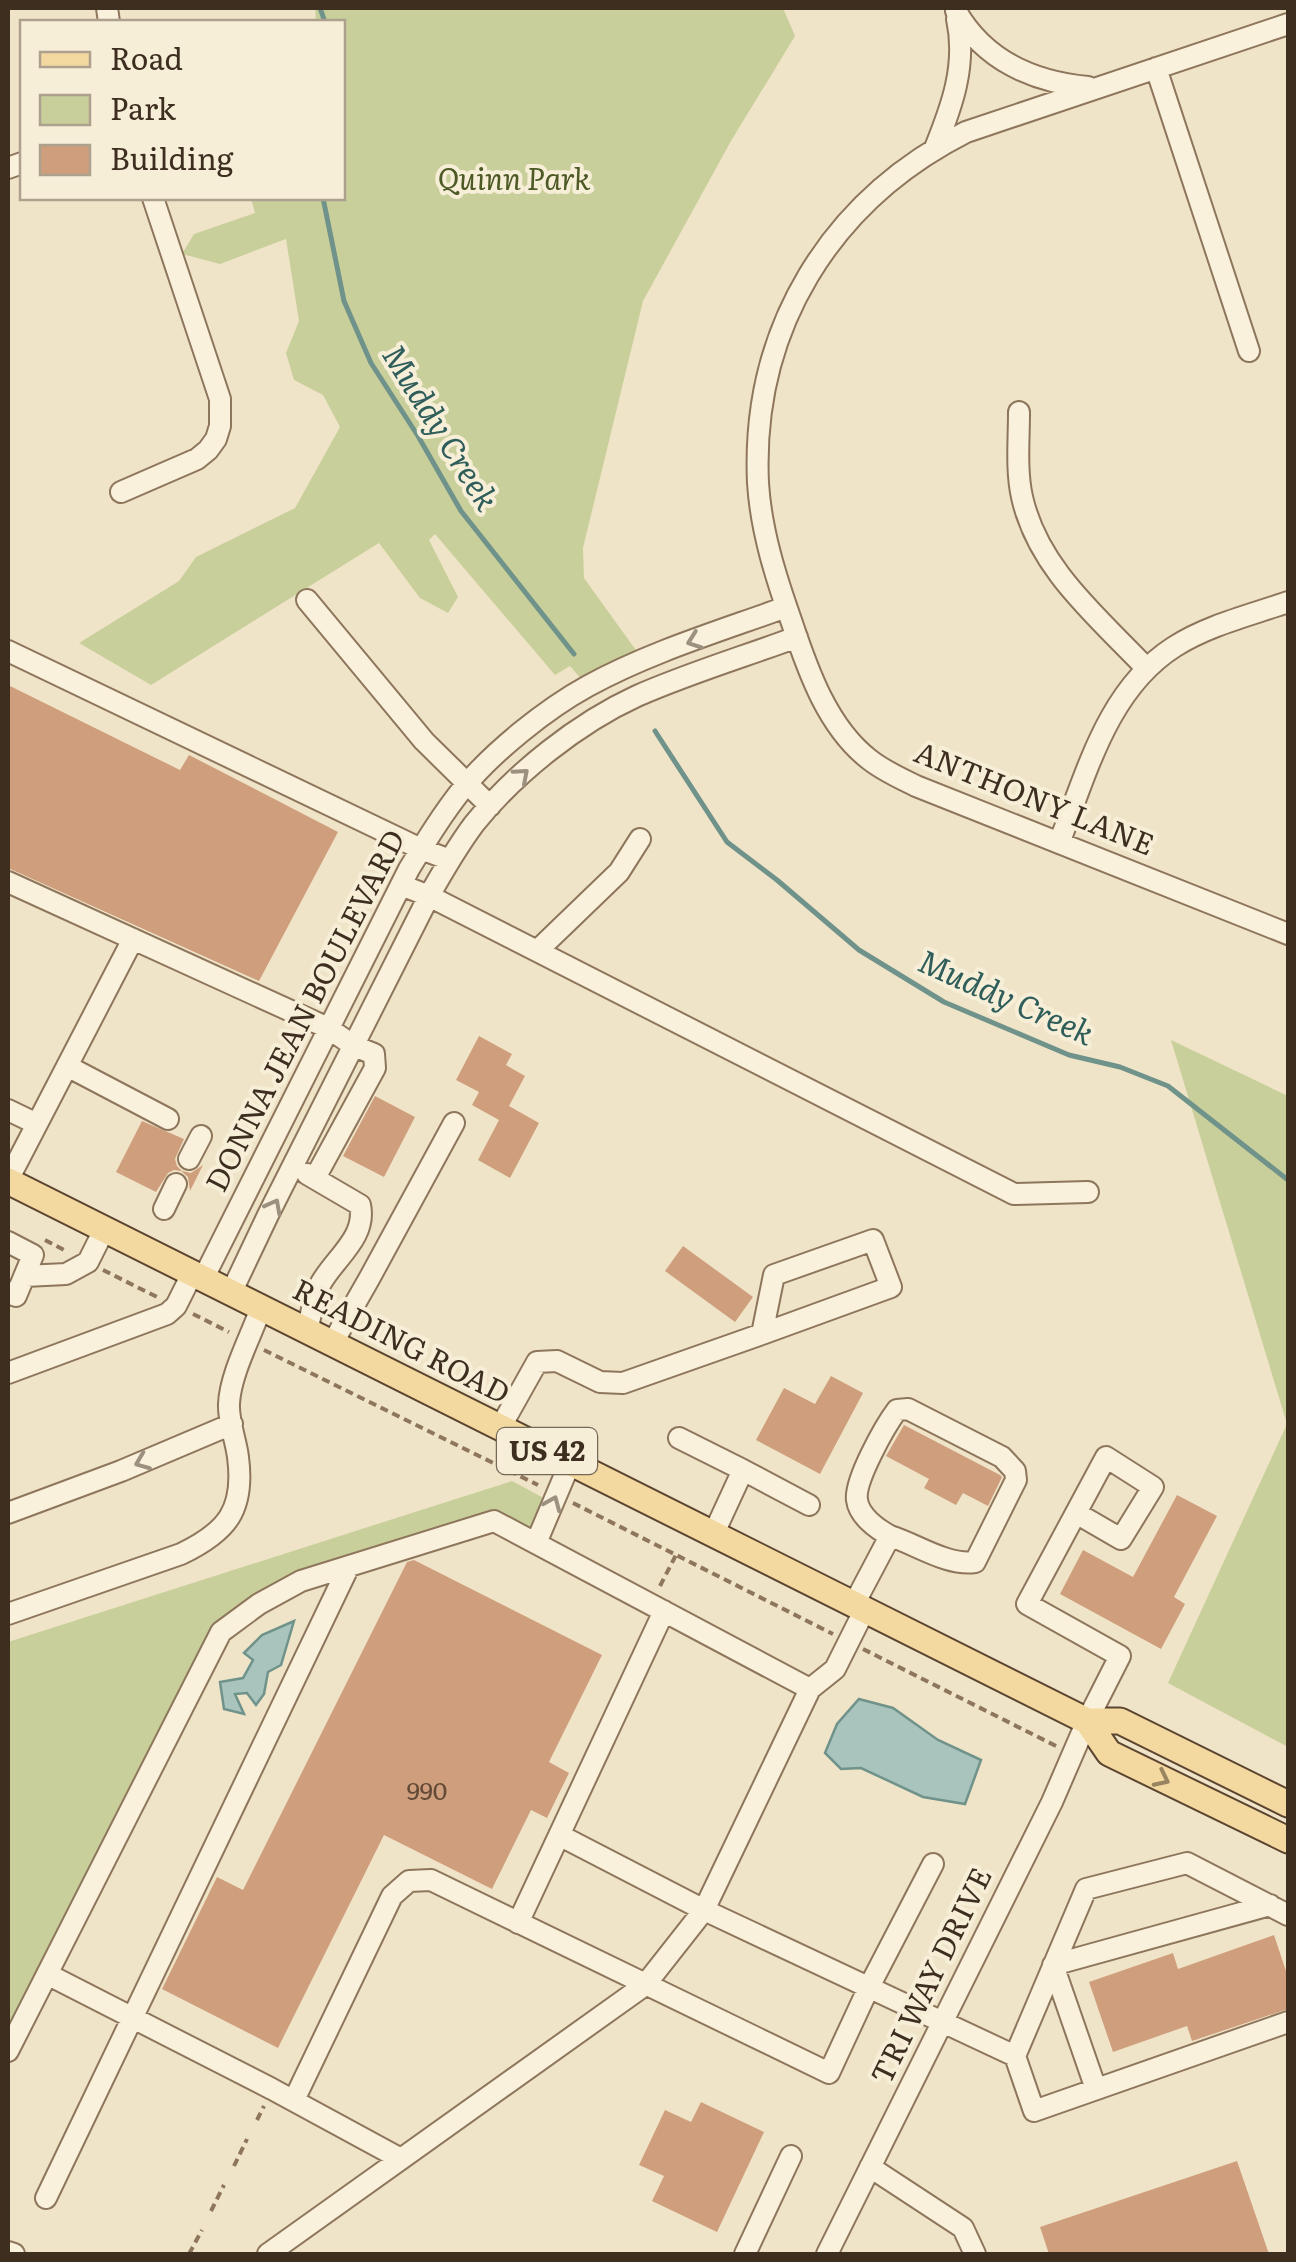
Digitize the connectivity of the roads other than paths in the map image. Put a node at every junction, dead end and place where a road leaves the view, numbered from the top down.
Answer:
1 (955, 9) edge
2 (1288, 24) edge
3 (1156, 68) junction
4 (1094, 88) junction
5 (935, 148) junction
6 (154, 200) edge
7 (1249, 351) dead end
8 (1019, 412) dead end
9 (121, 492) dead end
10 (307, 600) dead end
11 (1288, 602) edge
12 (786, 607) junction
13 (796, 638) junction
14 (8, 651) edge
15 (1147, 669) junction
16 (467, 784) junction
17 (490, 806) junction
18 (640, 838) dead end
19 (1059, 843) junction
20 (421, 850) junction
21 (450, 860) junction
22 (8, 882) edge
23 (400, 885) junction
24 (429, 896) junction
25 (1288, 934) edge
26 (133, 939) junction
27 (538, 951) junction
28 (328, 1028) junction
29 (354, 1046) junction
30 (66, 1066) junction
31 (8, 1110) edge
32 (168, 1119) dead end
33 (454, 1123) dead end
34 (37, 1124) junction
35 (201, 1136) dead end
36 (190, 1158) dead end
37 (294, 1167) junction
38 (315, 1178) junction
39 (8, 1181) edge
40 (176, 1184) dead end
41 (1088, 1192) dead end
42 (164, 1209) dead end
43 (104, 1230) junction
44 (9, 1248) edge
45 (25, 1276) junction
46 (198, 1277) junction
47 (8, 1292) edge
48 (231, 1294) junction
49 (262, 1308) junction
50 (306, 1331) junction
51 (762, 1334) junction
52 (332, 1344) junction
53 (8, 1373) edge
54 (232, 1424) junction
55 (500, 1428) junction
56 (679, 1438) dead end
57 (570, 1463) junction
58 (743, 1470) junction
59 (810, 1505) dead end
60 (8, 1513) edge
61 (1076, 1513) dead end
62 (713, 1535) junction
63 (890, 1536) junction
64 (536, 1544) junction
65 (349, 1566) junction
66 (659, 1605) junction
67 (859, 1608) junction
68 (8, 1614) edge
69 (810, 1689) junction
70 (1086, 1721) junction
71 (1288, 1804) edge
72 (559, 1835) junction
73 (1288, 1840) edge
74 (933, 1864) dead end
75 (704, 1910) junction
76 (1280, 1910) edge
77 (518, 1923) junction
78 (1054, 1965) junction
79 (48, 1974) junction
80 (645, 1984) junction
81 (868, 1989) junction
82 (131, 2017) junction
83 (1288, 2022) edge
84 (942, 2024) junction
85 (8, 2051) edge
86 (1015, 2056) junction
87 (1096, 2089) junction
88 (294, 2100) junction
89 (791, 2156) dead end
90 (400, 2160) junction
91 (870, 2167) junction
92 (46, 2198) dead end
93 (268, 2254) edge
94 (744, 2254) edge
95 (826, 2254) edge
96 (975, 2254) edge

1 - 4 street
1 - 5 street
2 - 3 street, ANTHONY LANE
3 - 4 street, ANTHONY LANE
3 - 7 street
4 - 5 street, ANTHONY LANE
5 - 12 street, ANTHONY LANE
6 - 9 street
8 - 15 street
10 - 16 street
11 - 15 street
12 - 13 street, ANTHONY LANE
12 -> 16 street, DONNA JEAN BOULEVARD
17 -> 13 street, DONNA JEAN BOULEVARD
13 - 19 street, ANTHONY LANE
14 - 20 street
15 - 19 street
16 - 17 street
16 - 20 street, DONNA JEAN BOULEVARD
17 - 21 street, DONNA JEAN BOULEVARD
18 - 27 street
19 - 25 street, ANTHONY LANE
20 - 21 street
20 - 23 street, DONNA JEAN BOULEVARD
21 - 24 street, DONNA JEAN BOULEVARD
22 - 26 street
23 - 24 street
23 - 28 street, DONNA JEAN BOULEVARD
24 - 27 street
24 - 29 street, DONNA JEAN BOULEVARD
26 - 28 street
26 - 30 street
27 - 41 street
28 - 29 street
28 - 46 street, DONNA JEAN BOULEVARD
29 - 37 street, DONNA JEAN BOULEVARD
29 - 38 street
30 - 32 street
30 - 34 street
31 - 34 street
33 - 52 street
34 - 39 street
35 - 36 street
37 - 38 street
48 -> 37 street, DONNA JEAN BOULEVARD
38 - 50 street
39 - 43 main road, READING ROAD / US 42
40 - 42 street
43 - 45 street
43 - 46 main road, READING ROAD / US 42
44 - 45 street
45 - 47 street
46 - 48 main road, READING ROAD / US 42
46 - 53 street, DONNA JEAN BOULEVARD
48 - 49 main road, READING ROAD / US 42
49 - 50 main road, READING ROAD / US 42
49 - 54 street
50 - 52 main road, READING ROAD / US 42
51 - 51 street
51 - 55 street
52 - 55 main road, READING ROAD / US 42
54 -> 60 street
54 - 68 street
55 - 57 main road, READING ROAD / US 42
56 - 58 street
57 - 62 main road, READING ROAD / US 42
64 -> 57 street
58 - 59 street
58 - 62 street
61 - 70 street, TRI WAY DRIVE
62 - 67 main road, READING ROAD / US 42
63 - 63 street
63 - 67 street
64 - 65 street
64 - 66 street
65 - 79 street
65 - 82 street
66 - 69 street
66 - 72 street
67 - 69 street
67 - 70 main road, READING ROAD / US 42
69 - 75 street
70 - 71 main road, READING ROAD / US 42
70 -> 73 main road, READING ROAD / US 42
70 - 84 street, TRI WAY DRIVE
72 - 75 street
72 - 77 street
74 - 81 street
75 - 80 street
75 - 81 street
76 - 78 street
76 - 78 street
77 - 80 street
77 - 88 street
78 - 86 street
78 - 87 street
79 - 82 street
79 - 85 street
80 - 81 street
80 - 90 street
81 - 84 street
82 - 88 street
82 - 92 street
83 - 87 street
84 - 86 street
84 - 91 street, TRI WAY DRIVE
86 - 87 street
88 - 90 street
89 - 94 street
90 - 93 street
91 - 95 street, TRI WAY DRIVE
91 - 96 street

